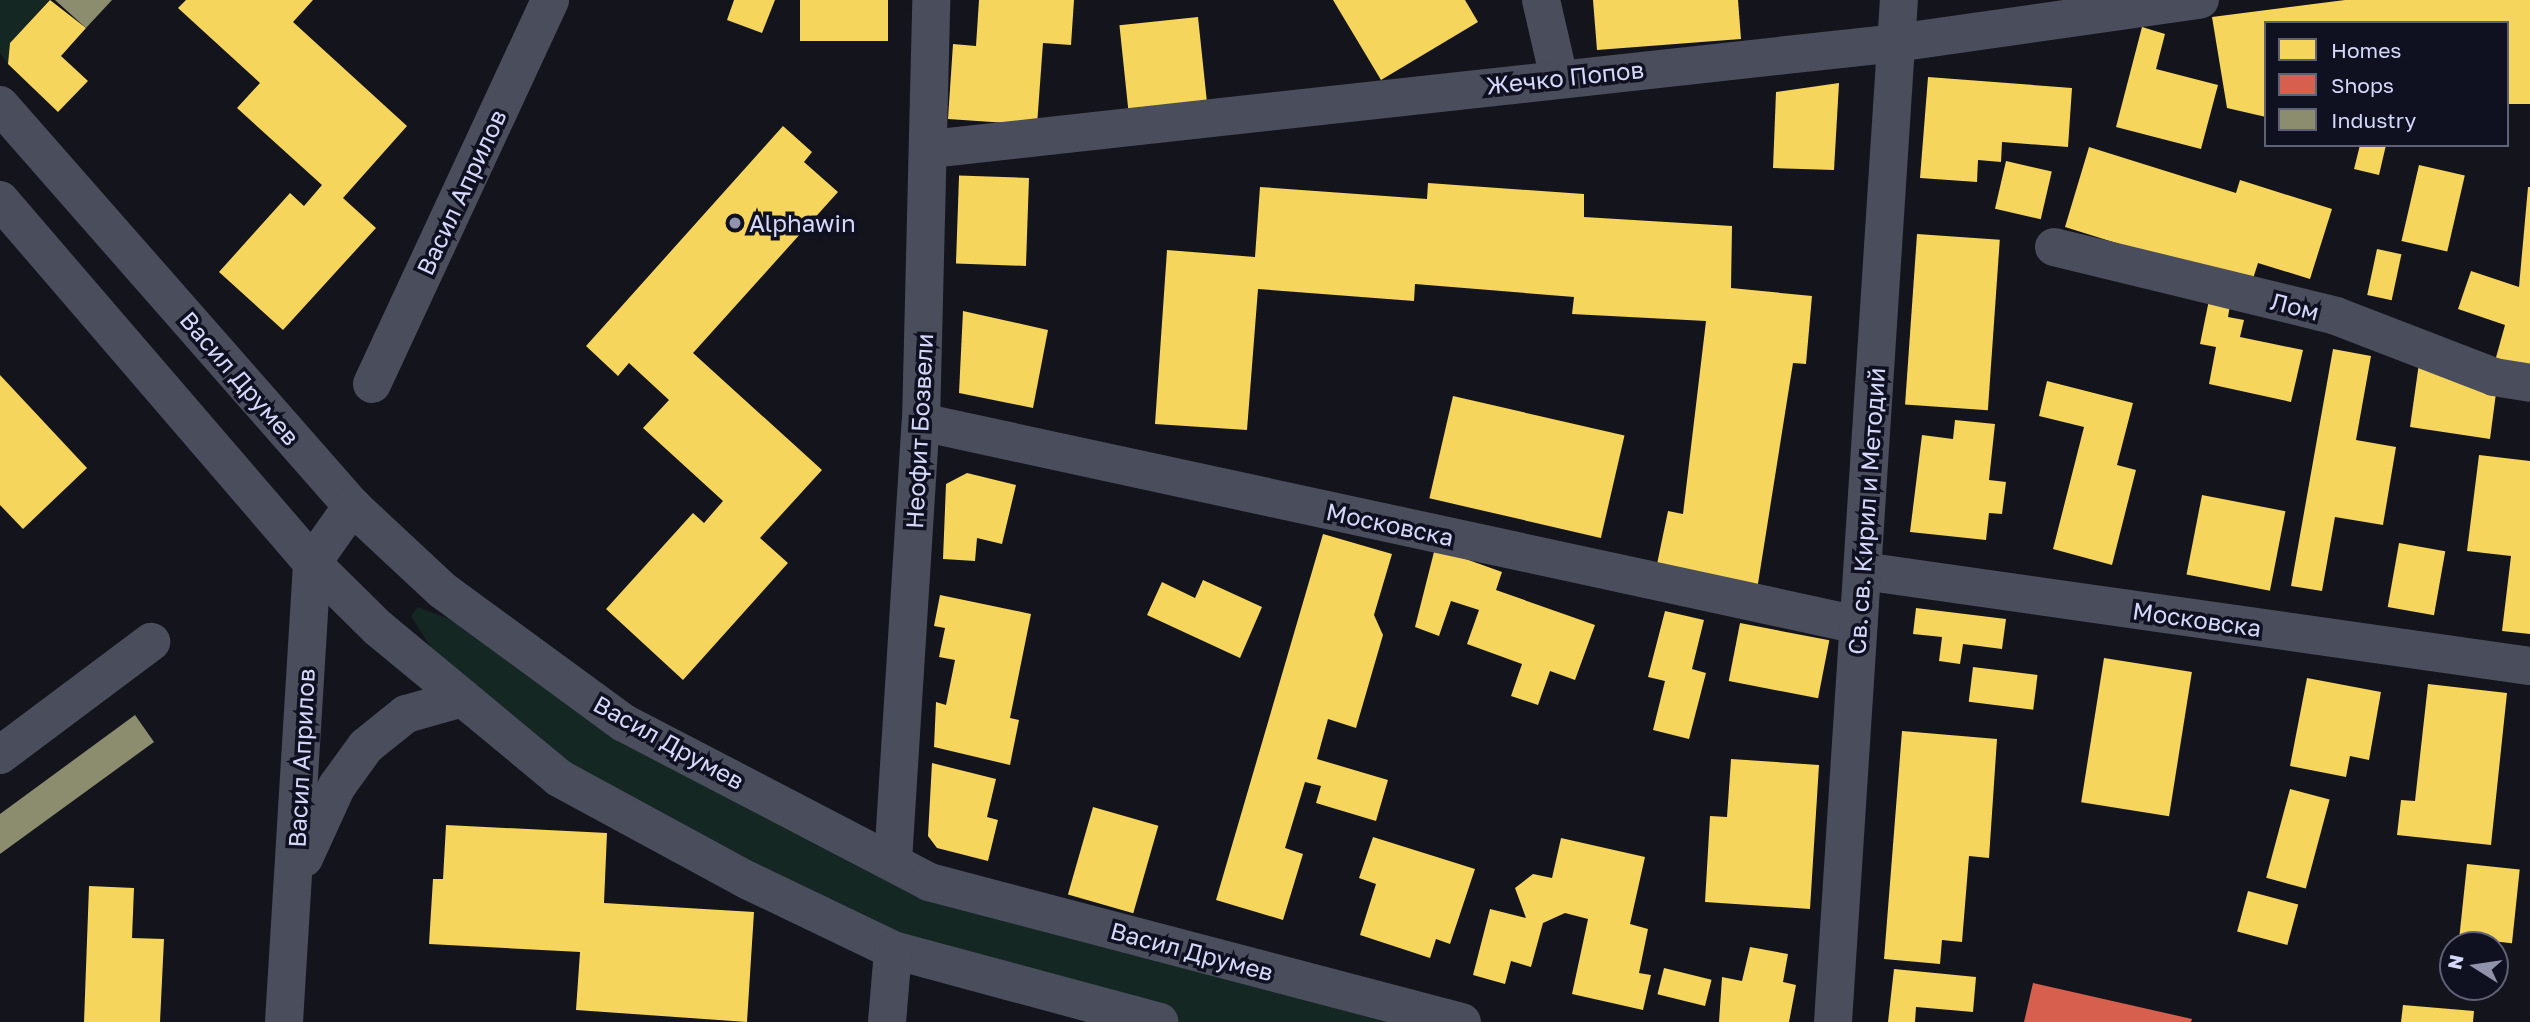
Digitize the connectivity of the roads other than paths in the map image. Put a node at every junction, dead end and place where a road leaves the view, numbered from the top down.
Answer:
1 (550, 0) edge
2 (931, 0) edge
3 (1541, 0) edge
4 (1899, 0) edge
5 (2200, 0) edge
6 (1896, 43) junction
7 (1559, 78) junction
8 (0, 105) edge
9 (930, 149) junction
10 (0, 200) edge
11 (2054, 247) dead end
12 (2530, 383) edge
13 (372, 384) dead end
14 (921, 422) junction
15 (352, 506) junction
16 (312, 563) junction
17 (1863, 571) junction
18 (1858, 625) junction
19 (151, 642) dead end
20 (2530, 667) edge
21 (463, 698) junction
22 (0, 755) edge
23 (893, 861) junction
24 (294, 880) junction
25 (893, 950) junction
26 (284, 1022) edge
27 (887, 1022) edge
28 (1159, 1022) edge
29 (1462, 1022) edge
30 (1833, 1022) edge

1 - 13 street, Васил Априлов
2 - 9 street, Неофит Бозвели
3 - 7 street
4 - 6 street, Св. св. Кирил и Методий
5 - 6 street, Жечко Попов
6 - 7 street, Жечко Попов
6 - 17 street, Св. св. Кирил и Методий
7 - 9 street, Жечко Попов
8 - 15 street, Васил Друмев
9 - 14 street, Неофит Бозвели
10 - 16 street
11 - 12 street, Лом
14 - 18 street, Московска
14 - 23 street, Неофит Бозвели
15 - 16 street
15 - 23 street, Васил Друмев
16 - 21 street
16 - 24 street, Васил Априлов
17 - 18 street, Св. св. Кирил и Методий
17 - 20 street, Московска
18 - 30 street, Св. св. Кирил и Методий
19 - 22 street
21 - 24 street
21 - 25 street
23 - 29 street, Васил Друмев
24 - 26 street, Васил Априлов
25 - 27 street
25 - 28 street

